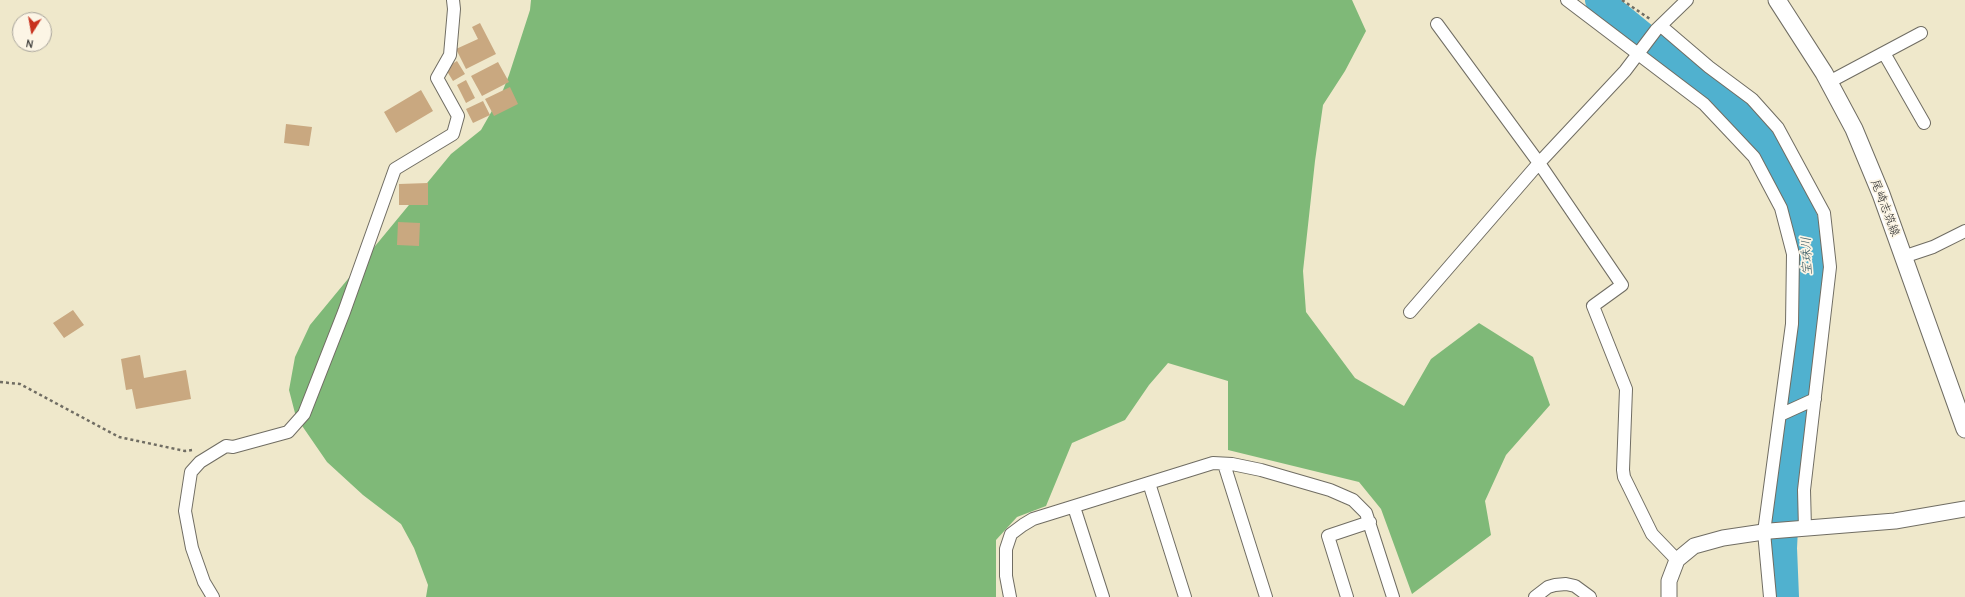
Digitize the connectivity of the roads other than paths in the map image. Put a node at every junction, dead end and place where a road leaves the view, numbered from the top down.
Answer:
1 (452, 0) edge
2 (1567, 0) edge
3 (1687, 0) edge
4 (1777, 0) edge
5 (1437, 24) dead end
6 (1658, 28) junction
7 (1921, 33) dead end
8 (1638, 52) junction
9 (1884, 53) junction
10 (1829, 82) junction
11 (1924, 123) dead end
12 (1539, 163) junction
13 (1965, 231) edge
14 (1903, 257) junction
15 (1410, 312) dead end
16 (1815, 399) junction
17 (1780, 415) junction
18 (1965, 429) edge
19 (1224, 464) junction
20 (1149, 483) junction
21 (1074, 507) junction
22 (1965, 509) edge
23 (1370, 522) junction
24 (1802, 529) junction
25 (1767, 532) junction
26 (1677, 560) junction
27 (213, 597) edge
28 (1010, 597) edge
29 (1103, 597) edge
30 (1185, 597) edge
31 (1266, 597) edge
32 (1347, 597) edge
33 (1393, 597) edge
34 (1535, 597) edge
35 (1590, 597) edge
36 (1669, 597) edge
37 (1770, 597) edge

1 - 27 street
2 - 8 street
3 - 6 street
4 - 10 main road, 尾崎志筑線
5 - 12 street
6 - 8 street
6 - 16 street
7 - 9 street
8 - 12 street
8 - 17 street
9 - 10 street
9 - 11 street
10 - 14 main road, 尾崎志筑線
12 - 15 street
12 - 26 street
13 - 14 street
14 - 18 main road, 尾崎志筑線
16 - 17 street
16 - 24 street
17 - 25 street
19 - 20 street
19 - 23 street
19 - 31 street
20 - 21 street
20 - 30 street
21 - 28 street
21 - 29 street
22 - 24 street
23 - 32 street
23 - 33 street
24 - 25 street
25 - 26 street
25 - 37 street
26 - 36 street
34 - 35 street

